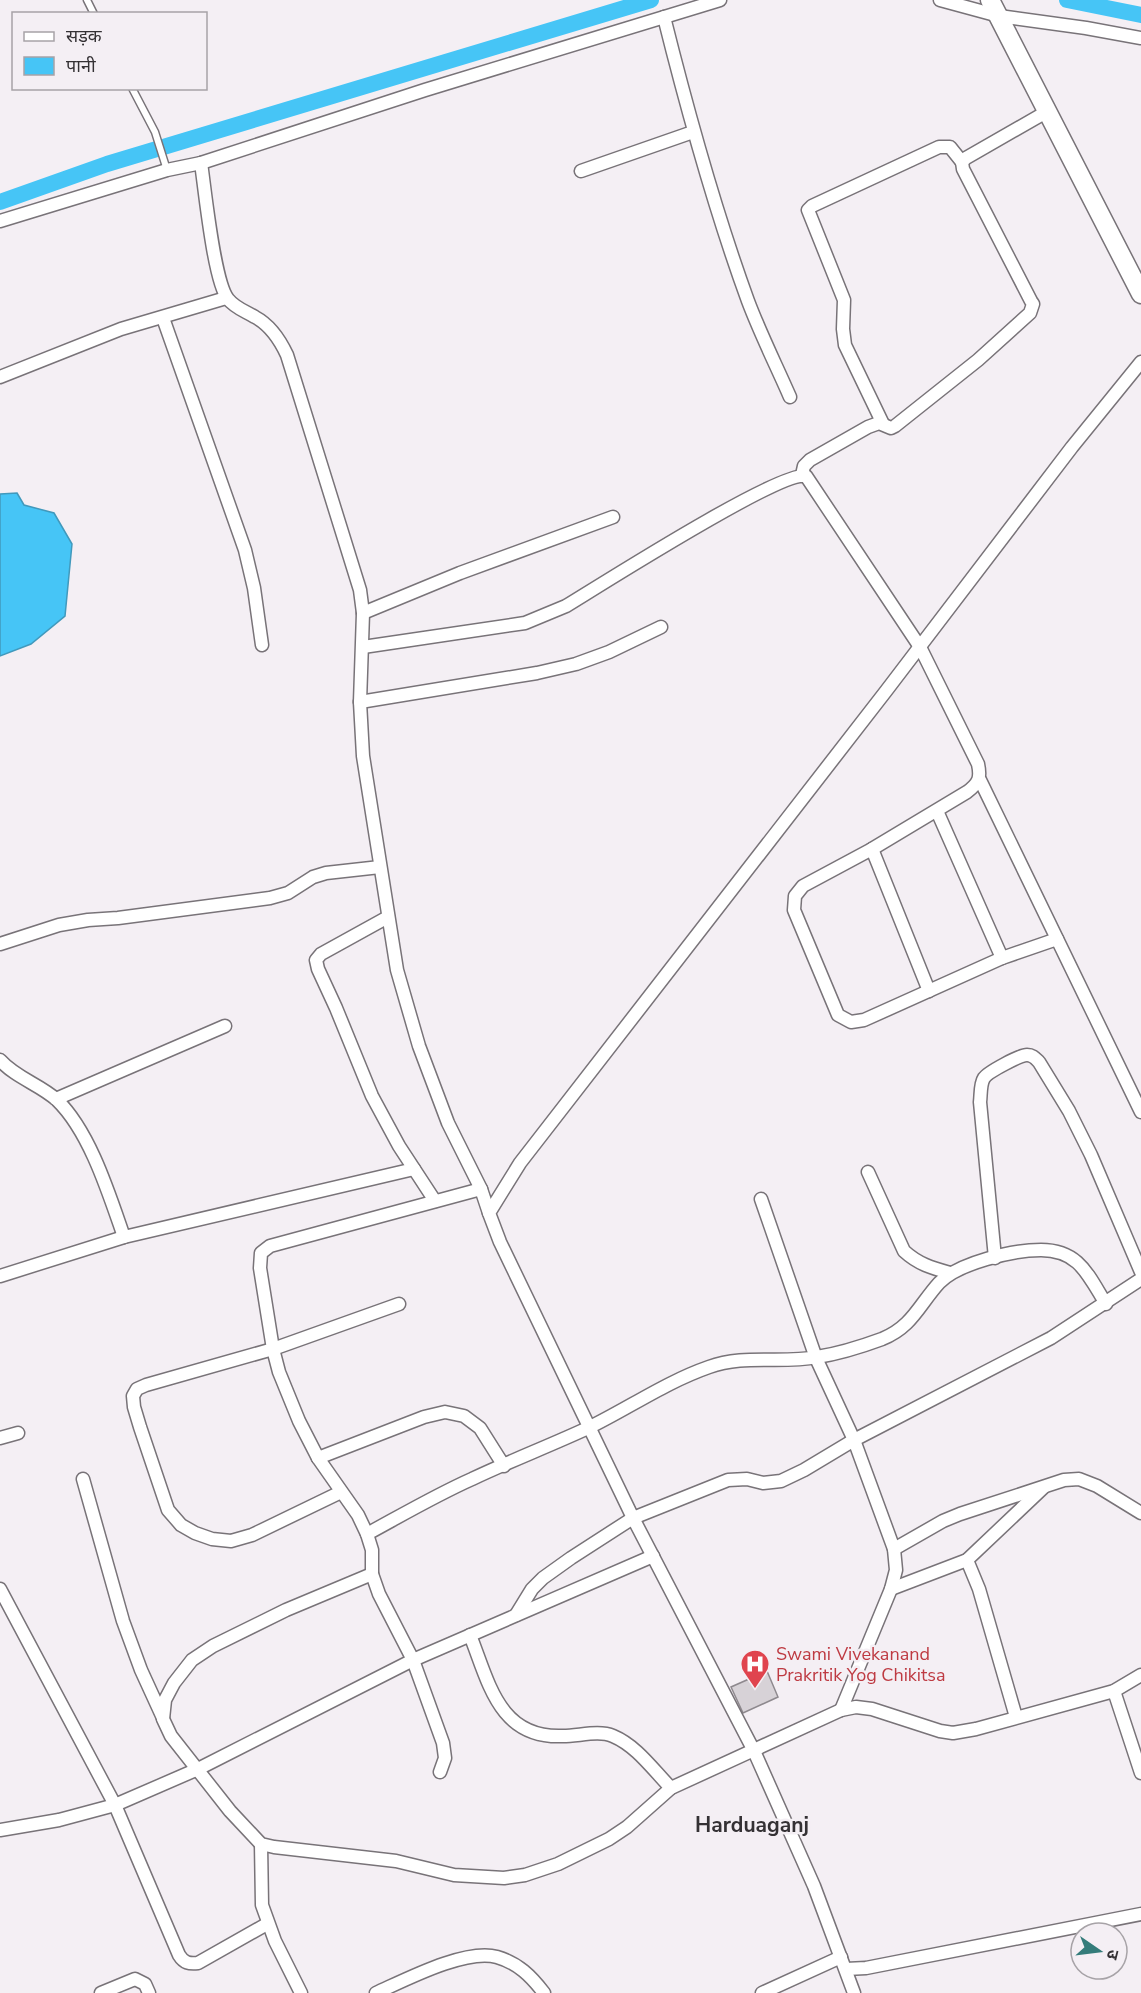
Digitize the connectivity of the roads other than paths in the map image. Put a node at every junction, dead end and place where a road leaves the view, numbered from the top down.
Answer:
1 (720, 0) edge
2 (939, 0) edge
3 (994, 7) edge
4 (664, 17) junction
5 (1141, 38) edge
6 (133, 90) edge
7 (1048, 111) junction
8 (693, 132) junction
9 (962, 162) junction
10 (201, 163) junction
11 (166, 166) junction
12 (581, 171) dead end
13 (0, 221) edge
14 (1141, 294) edge
15 (226, 298) junction
16 (163, 318) junction
17 (1141, 362) edge
18 (0, 377) edge
19 (790, 397) dead end
20 (883, 424) junction
21 (802, 475) junction
22 (613, 517) dead end
23 (363, 613) junction
24 (661, 627) dead end
25 (262, 645) dead end
26 (363, 647) junction
27 (920, 647) junction
28 (360, 702) junction
29 (980, 780) junction
30 (937, 811) junction
31 (872, 849) junction
32 (380, 867) junction
33 (388, 917) junction
34 (1057, 939) junction
35 (0, 944) edge
36 (1002, 958) junction
37 (929, 991) junction
38 (225, 1026) dead end
39 (0, 1060) edge
40 (56, 1099) junction
41 (1141, 1112) edge
42 (414, 1169) junction
43 (868, 1172) dead end
44 (481, 1189) junction
45 (761, 1199) dead end
46 (435, 1201) junction
47 (489, 1213) junction
48 (124, 1237) junction
49 (995, 1258) junction
50 (1141, 1272) edge
51 (950, 1273) junction
52 (0, 1276) edge
53 (1141, 1279) edge
54 (399, 1304) dead end
55 (1106, 1304) junction
56 (273, 1349) junction
57 (816, 1358) junction
58 (590, 1426) junction
59 (18, 1433) dead end
60 (0, 1438) edge
61 (854, 1440) junction
62 (318, 1458) junction
63 (504, 1466) junction
64 (83, 1479) dead end
65 (1046, 1485) junction
66 (341, 1492) junction
67 (1141, 1513) edge
68 (633, 1518) junction
69 (368, 1534) junction
70 (894, 1550) junction
71 (653, 1556) junction
72 (968, 1560) junction
73 (372, 1574) junction
74 (0, 1589) edge
75 (891, 1589) junction
76 (516, 1615) junction
77 (470, 1635) junction
78 (412, 1660) junction
79 (1141, 1675) edge
80 (1114, 1691) junction
81 (842, 1710) junction
82 (1016, 1717) junction
83 (163, 1719) junction
84 (754, 1751) junction
85 (198, 1769) junction
86 (440, 1772) dead end
87 (1141, 1773) edge
88 (671, 1788) junction
89 (115, 1804) junction
90 (0, 1830) edge
91 (261, 1844) junction
92 (1141, 1914) edge
93 (267, 1924) junction
94 (844, 1963) junction
95 (101, 1993) edge
96 (149, 1993) edge
97 (301, 1993) edge
98 (376, 1993) edge
99 (544, 1993) edge
100 (762, 1993) edge
101 (854, 1993) edge

1 - 4 street
2 - 3 street
3 - 5 street
3 - 7 main road
4 - 8 street
4 - 10 street
6 - 11 lane
7 - 9 street
7 - 14 main road
8 - 12 street
8 - 19 street
9 - 20 street
9 - 20 street
10 - 11 street
10 - 15 street
11 - 13 street
15 - 16 street
15 - 23 street
16 - 18 street
16 - 25 street
17 - 27 street
20 - 21 street
21 - 26 street
21 - 27 street
22 - 23 street
23 - 26 street
24 - 28 street
26 - 28 street
27 - 29 street
27 - 47 street
28 - 32 street
29 - 30 street
29 - 34 street
30 - 31 street
30 - 36 street
31 - 37 street
31 - 37 street
32 - 33 street
32 - 35 street
33 - 42 street
33 - 44 street
34 - 36 street
34 - 41 street
36 - 37 street
38 - 40 street
39 - 40 street
40 - 48 street
42 - 46 street
42 - 48 street
43 - 51 street
44 - 46 street
44 - 47 street
45 - 57 street
46 - 56 street
47 - 58 street
48 - 52 street
49 - 50 street
49 - 51 street
49 - 55 street
51 - 57 street
53 - 55 street
54 - 56 street
55 - 61 street
56 - 62 street
56 - 66 street
57 - 58 street
57 - 61 street
58 - 63 street
58 - 68 street
59 - 60 street
61 - 68 street
61 - 70 street
62 - 63 street
62 - 66 street
63 - 69 street
64 - 83 street
65 - 67 street
65 - 70 street
65 - 72 street
66 - 69 street
68 - 71 street
68 - 76 street
69 - 73 street
70 - 75 street
71 - 76 street
71 - 84 street
72 - 75 street
72 - 82 street
73 - 78 street
73 - 83 street
74 - 89 street
75 - 81 street
76 - 77 street
77 - 78 street
77 - 88 street
78 - 85 street
78 - 86 street
79 - 80 street
80 - 82 street
80 - 87 street
81 - 82 street
81 - 84 street
83 - 85 street
84 - 88 street
84 - 94 street
85 - 89 street
85 - 91 street
88 - 91 street
89 - 90 street
89 - 93 street
91 - 93 street
92 - 94 street
93 - 97 street
94 - 100 street
94 - 101 street
95 - 96 street
98 - 99 street

